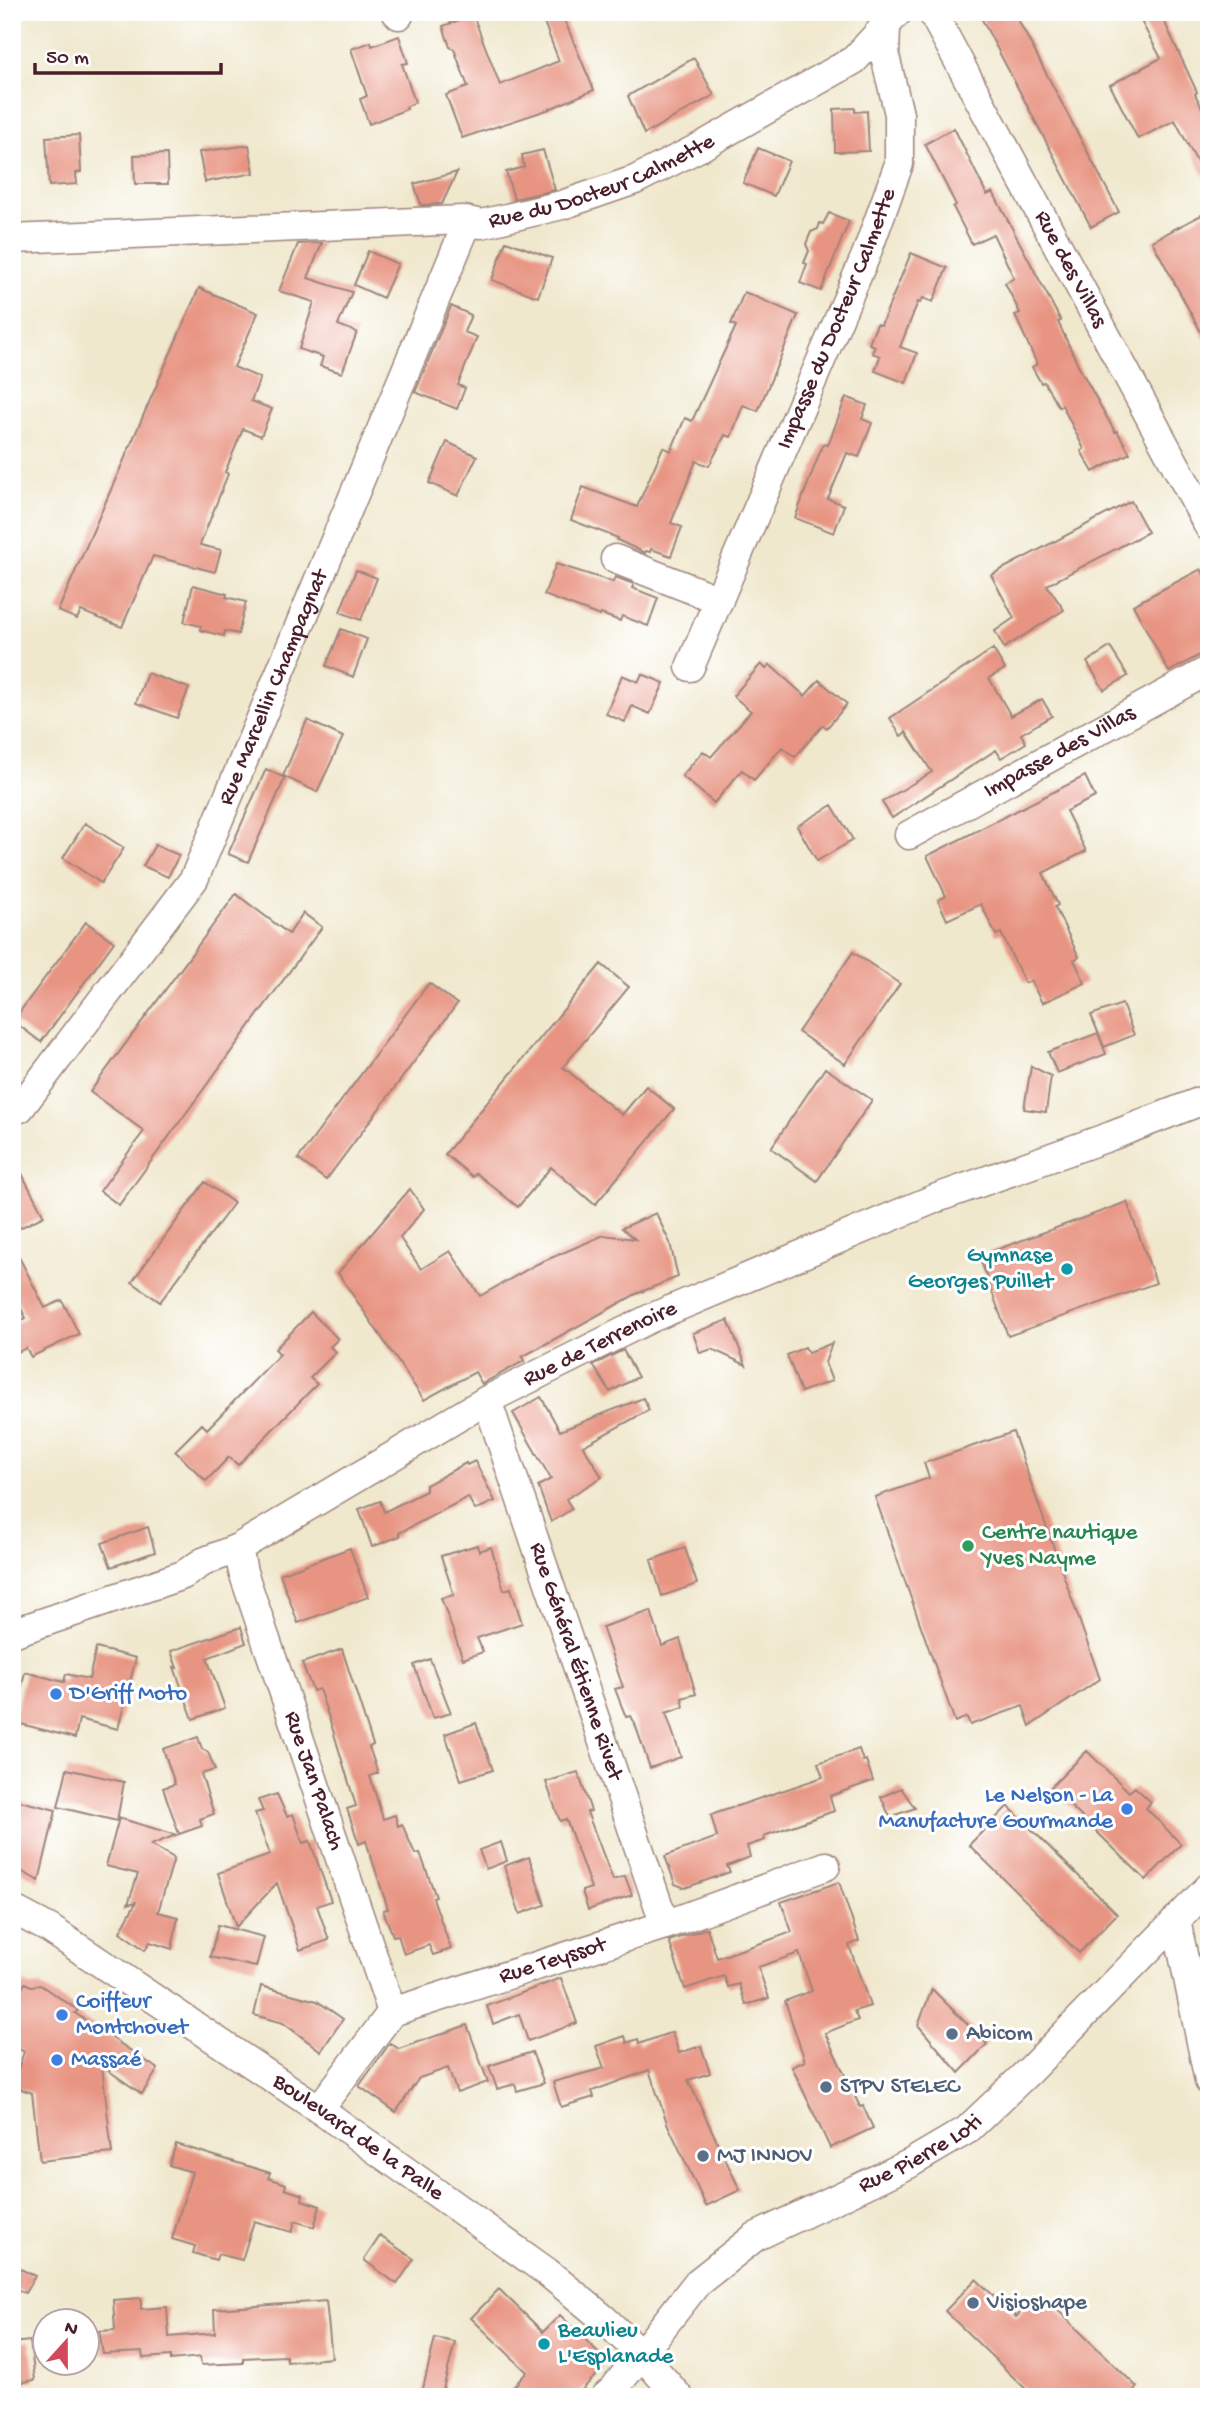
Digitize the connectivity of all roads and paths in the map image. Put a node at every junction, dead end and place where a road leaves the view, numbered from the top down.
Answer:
1 (932, 12) edge
2 (892, 20) edge
3 (468, 221) junction
4 (12, 239) edge
5 (1208, 522) edge
6 (615, 559) dead end
7 (719, 600) junction
8 (690, 667) dead end
9 (1209, 670) edge
10 (909, 835) dead end
11 (1209, 1098) edge
12 (12, 1112) edge
13 (487, 1400) junction
14 (238, 1548) junction
15 (12, 1633) edge
16 (827, 1866) dead end
17 (1209, 1887) edge
18 (12, 1909) edge
19 (1176, 1920) junction
20 (665, 1925) junction
21 (392, 2012) junction
22 (1209, 2081) edge
23 (319, 2109) junction
24 (641, 2354) junction
25 (605, 2397) edge
26 (678, 2397) edge

1 - 5 street, Rue des Villas
2 - 3 street, Rue du Docteur Calmette
2 - 7 street, Impasse du Docteur Calmette
3 - 4 street, Rue du Docteur Calmette
3 - 12 street, Rue Marcellin Champagnat
6 - 7 street
7 - 8 street, Impasse du Docteur Calmette
9 - 10 street, Impasse des Villas
11 - 13 street, Rue de Terrenoire
13 - 14 street, Rue de Terrenoire
13 - 20 street, Rue Général Étienne Rivet
14 - 15 street, Rue de Terrenoire
14 - 21 street, Rue Jan Palach
16 - 20 street, Rue Teyssot
17 - 19 street, Rue Pierre Loti
18 - 23 street, Boulevard de la Palle
19 - 22 street
19 - 24 street, Rue Pierre Loti
20 - 21 street, Rue Teyssot
21 - 23 street
23 - 24 street, Boulevard de la Palle
24 - 25 street, Rue Pierre Loti
24 - 26 street, Boulevard de la Palle

